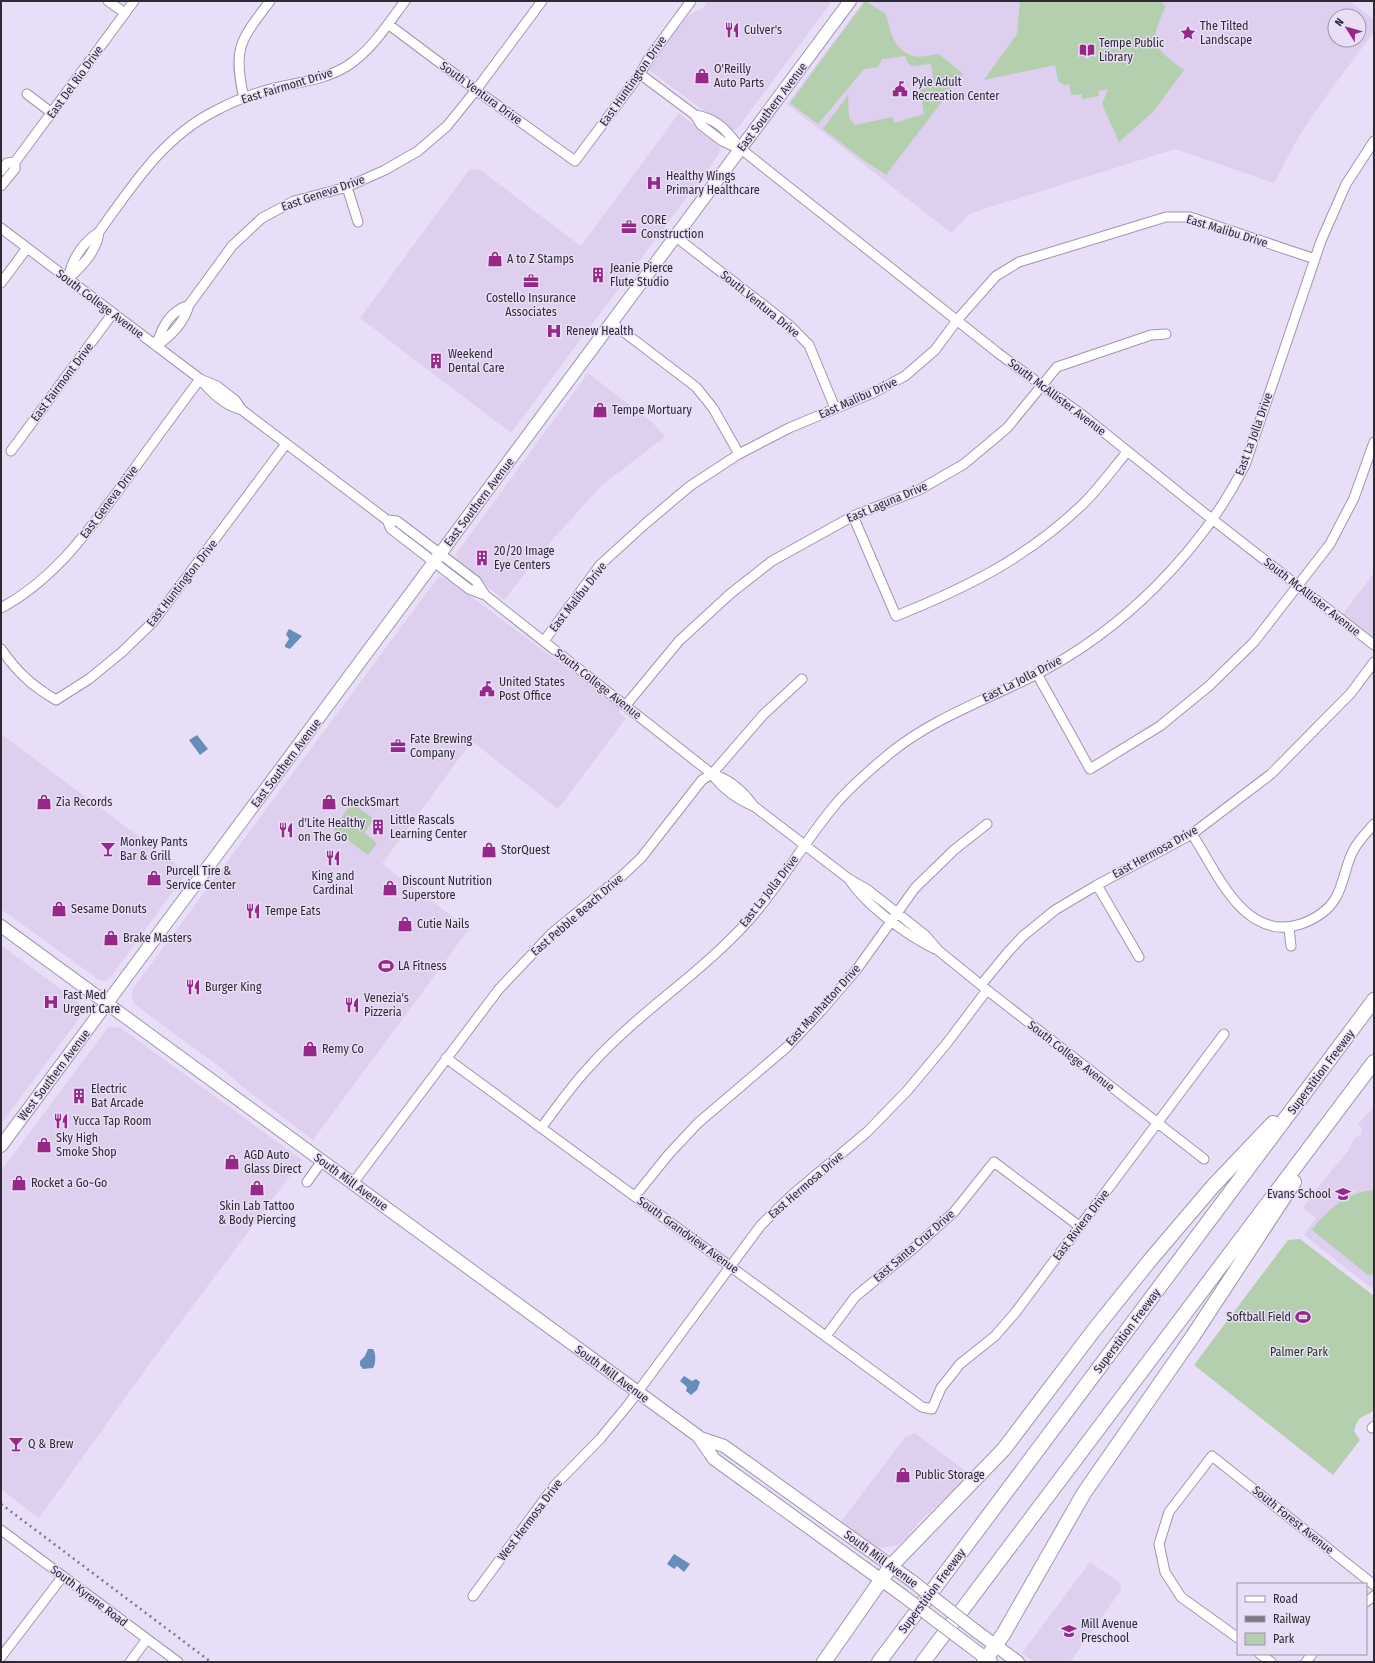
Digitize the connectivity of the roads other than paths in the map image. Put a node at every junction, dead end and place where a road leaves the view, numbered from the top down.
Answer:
1 (108, 1) edge
2 (134, 1) edge
3 (270, 1) edge
4 (405, 1) edge
5 (542, 1) edge
6 (691, 1) edge
7 (850, 1) edge
8 (124, 14) junction
9 (388, 24) junction
10 (640, 74) junction
11 (476, 90) junction
12 (27, 94) dead end
13 (244, 98) junction
14 (52, 113) junction
15 (1374, 141) edge
16 (741, 149) junction
17 (575, 161) joint
18 (15, 162) junction
19 (1, 171) edge
20 (1, 186) edge
21 (347, 187) junction
22 (358, 222) dead end
23 (1, 228) edge
24 (676, 237) junction
25 (27, 248) junction
26 (1315, 259) junction
27 (68, 279) junction
28 (1, 283) edge
29 (113, 314) junction
30 (958, 319) junction
31 (612, 323) junction
32 (1166, 334) dead end
33 (156, 346) junction
34 (200, 379) junction
35 (1042, 386) junction
36 (835, 408) junction
37 (1374, 442) edge
38 (286, 444) junction
39 (11, 451) dead end
40 (1127, 452) junction
41 (739, 454) junction
42 (853, 516) junction
43 (1212, 520) junction
44 (438, 558) junction
45 (1298, 586) junction
46 (1, 608) edge
47 (544, 641) junction
48 (1374, 645) edge
49 (1, 649) edge
50 (1374, 662) edge
51 (1037, 674) junction
52 (802, 679) dead end
53 (626, 705) junction
54 (712, 774) junction
55 (987, 824) dead end
56 (1374, 824) edge
57 (1192, 834) junction
58 (804, 846) junction
59 (1096, 885) junction
60 (895, 917) junction
61 (1, 926) edge
62 (1289, 928) junction
63 (1291, 946) dead end
64 (1139, 957) dead end
65 (984, 987) junction
66 (1374, 1000) edge
67 (108, 1004) junction
68 (1224, 1034) dead end
69 (446, 1058) junction
70 (1374, 1062) edge
71 (1321, 1072) junction
72 (1364, 1075) junction
73 (1157, 1124) junction
74 (541, 1128) junction
75 (1, 1146) edge
76 (1204, 1159) dead end
77 (322, 1161) junction
78 (307, 1182) dead end
79 (352, 1183) junction
80 (636, 1196) junction
81 (1079, 1226) junction
82 (730, 1266) junction
83 (826, 1336) junction
84 (637, 1392) junction
85 (932, 1409) joint
86 (700, 1438) junction
87 (1, 1530) edge
88 (891, 1566) junction
89 (63, 1576) junction
90 (880, 1579) junction
91 (1374, 1585) edge
92 (473, 1596) dead end
93 (1237, 1637) edge
94 (147, 1639) junction
95 (996, 1646) junction
96 (1261, 1655) edge
97 (1, 1657) edge
98 (987, 1661) edge
99 (130, 1662) edge
100 (178, 1662) edge
101 (824, 1662) edge
102 (879, 1662) edge
103 (923, 1662) edge
104 (1018, 1662) edge
105 (1270, 1662) edge

1 - 8 street
2 - 8 street, East Del Rio Drive
3 - 13 street
4 - 9 street, East Fairmont Drive
5 - 11 street, East Geneva Drive
6 - 10 street, East Huntington Drive
7 - 16 main road, East Southern Avenue
8 - 14 street, East Del Rio Drive
9 - 11 street, South Ventura Drive
9 - 13 street, East Fairmont Drive
10 - 16 street, South McAllister Avenue
10 - 17 street, East Huntington Drive
11 - 17 street, South Ventura Drive
11 - 21 street, East Geneva Drive
12 - 14 street
13 - 27 street, East Fairmont Drive
14 - 18 street, East Del Rio Drive
15 - 26 street, East La Jolla Drive
16 - 24 main road, East Southern Avenue
16 - 30 street, South McAllister Avenue
18 - 19 street, East Del Rio Drive
18 - 20 street, East Del Rio Drive
21 - 22 street
21 - 33 street, East Geneva Drive
23 - 25 street, South College Avenue
24 - 31 main road, East Southern Avenue
24 - 36 street, South Ventura Drive
25 - 27 street, South College Avenue
25 - 28 street
26 - 30 street, East Malibu Drive
26 - 43 street, East La Jolla Drive
27 - 29 street, South College Avenue
29 - 33 street, South College Avenue
29 - 39 street, East Fairmont Drive
30 - 35 street, South McAllister Avenue
30 - 36 street, East Malibu Drive
31 - 41 street
31 - 44 main road, East Southern Avenue
32 - 35 street, East Laguna Drive
33 - 34 street, South College Avenue
34 - 38 street, South College Avenue
34 - 46 street, East Geneva Drive
35 - 40 street, South McAllister Avenue
35 - 42 street, East Laguna Drive
36 - 41 street, East Malibu Drive
37 - 45 street
38 - 44 street, South College Avenue
38 - 49 street, East Huntington Drive
40 - 42 street
40 - 43 street, South McAllister Avenue
41 - 47 street, East Malibu Drive
42 - 53 street, East Laguna Drive
43 - 45 street, South McAllister Avenue
43 - 51 street, East La Jolla Drive
44 - 47 street, South College Avenue
44 - 67 main road, East Southern Avenue
45 - 48 street, South McAllister Avenue
45 - 51 street
47 - 53 street, South College Avenue
50 - 57 street, East Hermosa Drive
51 - 58 street, East La Jolla Drive
52 - 54 street, East Pebble Beach Drive
53 - 54 street, South College Avenue
54 - 58 street, South College Avenue
54 - 69 street, East Pebble Beach Drive
55 - 60 street, East Manhatton Drive
56 - 62 street
57 - 59 street, East Hermosa Drive
57 - 62 street
58 - 60 street, South College Avenue
58 - 74 street, East La Jolla Drive
59 - 64 street
59 - 65 street, East Hermosa Drive
60 - 65 street, South College Avenue
60 - 80 street, East Manhatton Drive
61 - 67 main road, South Mill Avenue
62 - 63 street
65 - 73 street, South College Avenue
65 - 82 street, East Hermosa Drive
66 - 71 highway, Superstition Freeway
67 - 75 main road, West Southern Avenue
67 - 77 main road, South Mill Avenue
68 - 73 street, East Riviera Drive
69 - 74 street, South Grandview Avenue
69 - 79 street, East Pebble Beach Drive
70 - 72 highway
71 - 88 highway
71 - 102 highway, Superstition Freeway
72 - 95 highway
72 - 103 highway
73 - 76 street, South College Avenue
73 - 81 street, East Riviera Drive
74 - 80 street, South Grandview Avenue
77 - 78 street
77 - 79 main road, South Mill Avenue
79 - 84 main road, South Mill Avenue
80 - 82 street, South Grandview Avenue
81 - 83 street, East Santa Cruz Drive
81 - 85 street, East Riviera Drive
82 - 83 street, South Grandview Avenue
82 - 84 street, East Hermosa Drive
83 - 85 street, South Grandview Avenue
84 - 86 main road, South Mill Avenue
84 - 92 street, West Hermosa Drive
86 - 88 main road, South Mill Avenue
86 - 90 main road, South Mill Avenue
87 - 89 street, South Kyrene Road
88 - 90 highway
88 - 95 main road, South Mill Avenue, bridge
89 - 94 street, South Kyrene Road
89 - 97 street
90 - 98 main road, South Mill Avenue, bridge
90 - 101 highway
91 - 93 street, South Forest Avenue
94 - 99 street
94 - 100 street, South Kyrene Road
95 - 98 highway
95 - 104 main road, South Mill Avenue
96 - 105 street

